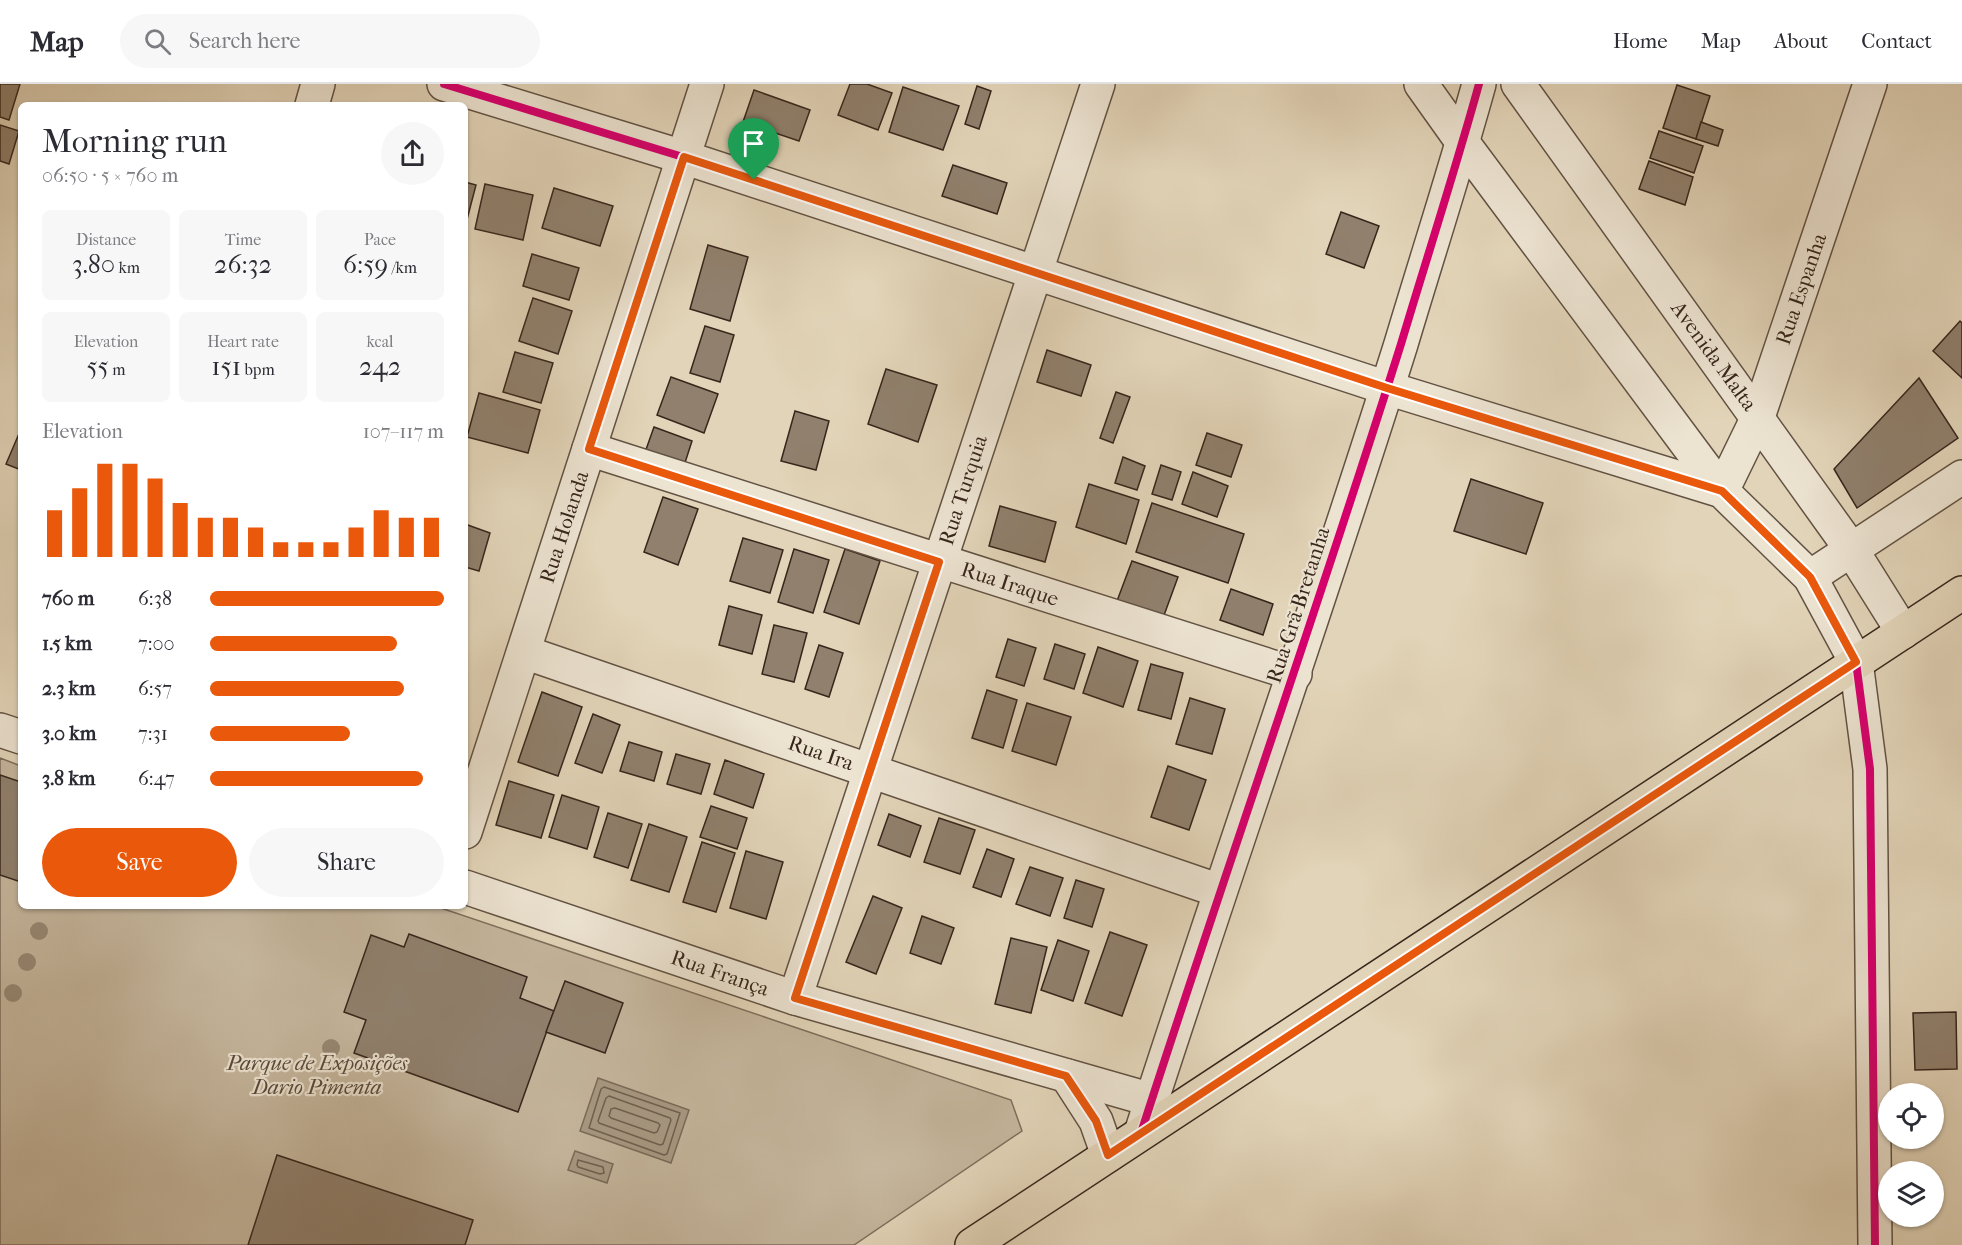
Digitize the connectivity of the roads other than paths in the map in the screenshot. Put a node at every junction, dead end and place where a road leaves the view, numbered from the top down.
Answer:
1 (318, 84) edge
2 (444, 84) edge
3 (707, 84) edge
4 (1098, 84) edge
5 (1421, 84) edge
6 (1479, 84) edge
7 (1518, 84) edge
8 (1870, 84) edge
9 (313, 102) edge
10 (1463, 143) junction
11 (684, 157) junction
12 (1035, 273) junction
13 (1387, 388) junction
14 (1758, 417) junction
15 (589, 449) junction
16 (1962, 477) edge
17 (1722, 491) junction
18 (1851, 549) junction
19 (939, 562) junction
20 (1810, 577) junction
21 (1962, 592) edge
22 (1903, 632) junction
23 (524, 652) junction
24 (1856, 662) junction
25 (1295, 674) junction
26 (0, 730) edge
27 (18, 736) edge
28 (871, 769) junction
29 (468, 823) edge
30 (468, 888) edge
31 (1220, 891) junction
32 (795, 998) junction
33 (1066, 1076) junction
34 (1152, 1100) junction
35 (1141, 1133) junction
36 (1108, 1155) junction
37 (972, 1245) edge
38 (1875, 1245) edge

1 - 9 street
2 - 11 street
3 - 11 street, Rua Holanda
4 - 12 street, Rua Turquia
5 - 10 street
6 - 10 street, Rua Grã Bretanha
7 - 14 street, Avenida Malta
8 - 14 street, Rua Espanha
10 - 13 street, Rua Grã Bretanha
10 - 17 street
11 - 12 street
11 - 15 street, Rua Holanda
12 - 13 street
12 - 19 street, Rua Turquia
13 - 17 street
13 - 25 street, Rua Grã Bretanha
14 - 17 street, Rua Espanha
14 - 18 street, Avenida Malta
15 - 19 street, Rua Iraque
15 - 23 street, Rua Holanda
16 - 18 street
17 - 20 street
18 - 20 street
18 - 22 street, Avenida Malta
19 - 25 street, Rua Iraque
19 - 28 street, Rua Turquia
20 - 24 street
21 - 22 main road
22 - 24 main road
23 - 28 street, Rua Ira
23 - 29 street, Rua Holanda
24 - 35 main road
24 - 38 street
25 - 31 street, Rua Grã Bretanha
26 - 27 street
28 - 31 street, Rua Ira
28 - 32 street, Rua Turquia
30 - 32 street, Rua França
31 - 34 street, Rua Grã Bretanha
32 - 33 street, Rua França
33 - 34 street, Rua França
33 - 36 street
34 - 35 street, Rua Grã Bretanha
35 - 36 main road
36 - 37 main road

